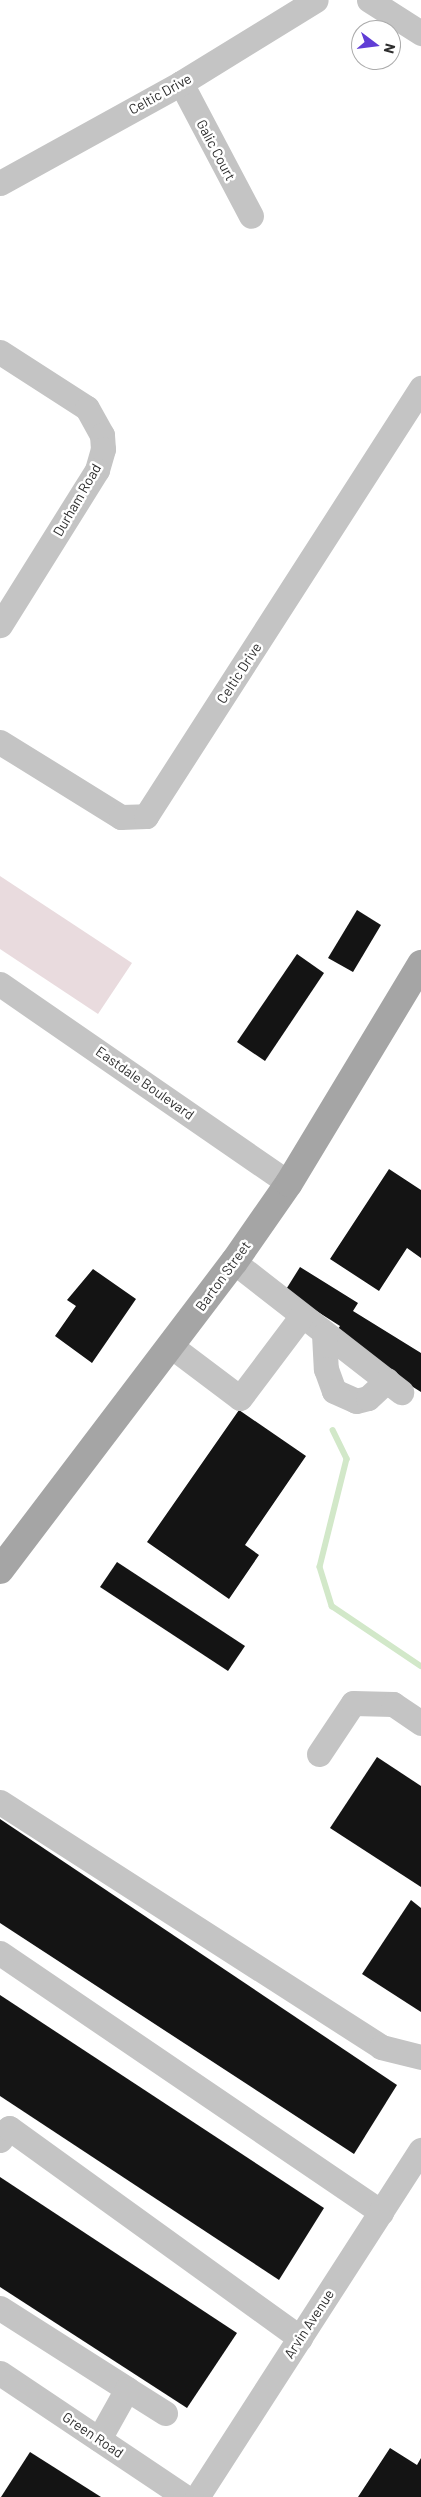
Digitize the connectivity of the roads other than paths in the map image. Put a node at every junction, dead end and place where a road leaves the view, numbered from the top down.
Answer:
1 (316, 0) edge
2 (369, 0) edge
3 (421, 33) edge
4 (181, 83) junction
5 (0, 183) edge
6 (251, 216) dead end
7 (0, 352) edge
8 (421, 388) edge
9 (0, 626) edge
10 (0, 742) edge
11 (421, 964) edge
12 (0, 984) edge
13 (289, 1183) junction
14 (234, 1262) junction
15 (301, 1317) junction
16 (324, 1334) junction
17 (171, 1346) junction
18 (3, 1560) edge
19 (421, 1723) edge
20 (319, 1754) dead end
21 (0, 1802) edge
22 (0, 1953) edge
23 (421, 2057) edge
24 (3, 2130) edge
25 (421, 2150) edge
26 (381, 2212) junction
27 (0, 2308) edge
28 (300, 2338) junction
29 (0, 2373) edge
30 (127, 2389) junction
31 (165, 2413) dead end
32 (99, 2440) junction
33 (186, 2497) edge
34 (197, 2497) edge

1 - 4 street, Celtic Drive
2 - 3 street
4 - 5 street, Celtic Drive
4 - 6 street, Galic Court
7 - 9 street, Durham Road
8 - 10 street, Celtic Drive
11 - 13 main road, Barton Street
12 - 13 street, Eastdale Boulevard
13 - 14 main road, Barton Street
14 - 15 street
14 - 17 main road, Barton Street
15 - 16 street
15 - 17 street
16 - 16 street
17 - 18 main road, Barton Street
19 - 20 street
21 - 23 street
22 - 26 street
24 - 28 street
25 - 26 street, Arvin Avenue
26 - 28 street, Arvin Avenue
27 - 30 street
28 - 34 street, Arvin Avenue
29 - 32 street, Green Road
30 - 31 street
30 - 32 street
32 - 33 street, Green Road

